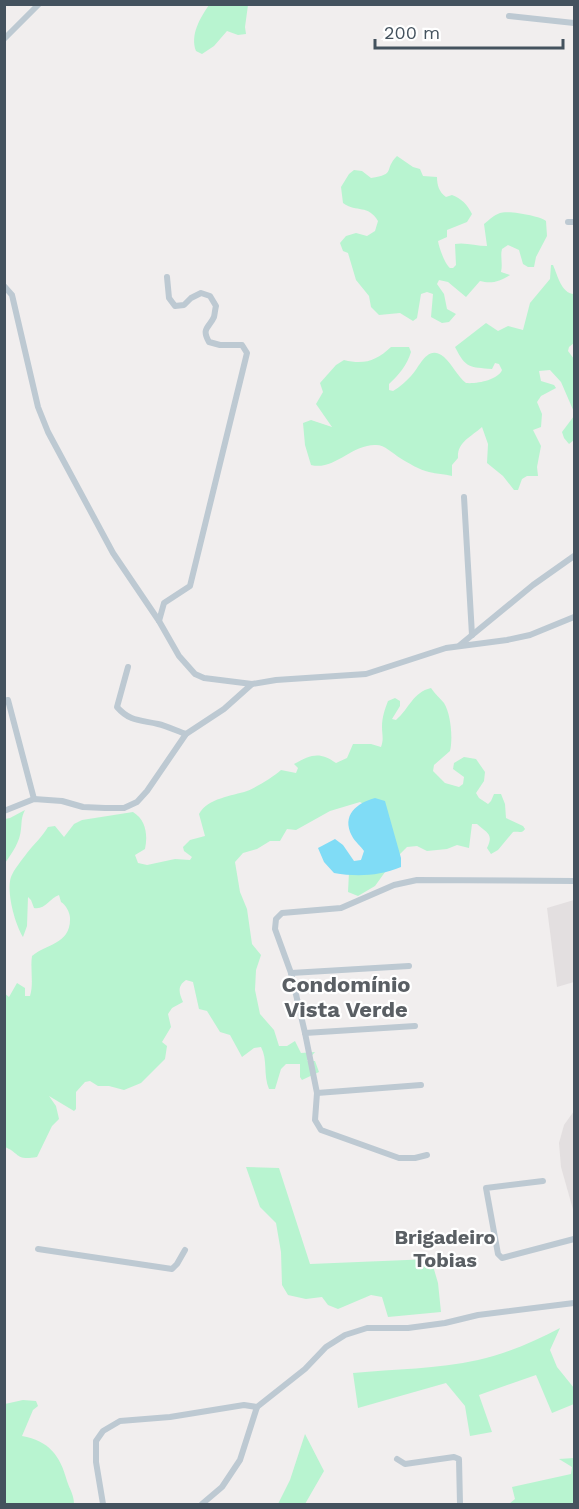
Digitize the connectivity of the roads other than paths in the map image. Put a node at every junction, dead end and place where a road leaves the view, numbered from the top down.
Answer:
1 (39, 4) edge
2 (509, 16) dead end
3 (574, 23) edge
4 (4, 39) edge
5 (167, 277) dead end
6 (4, 286) edge
7 (464, 497) dead end
8 (574, 556) edge
9 (574, 617) edge
10 (159, 621) junction
11 (472, 635) junction
12 (460, 645) junction
13 (128, 667) dead end
14 (252, 684) junction
15 (6, 701) edge
16 (186, 734) junction
17 (34, 800) junction
18 (4, 811) edge
19 (574, 881) edge
20 (409, 966) dead end
21 (291, 973) junction
22 (415, 1026) dead end
23 (305, 1033) junction
24 (421, 1085) dead end
25 (317, 1093) junction
26 (427, 1155) dead end
27 (543, 1181) dead end
28 (574, 1239) edge
29 (38, 1249) dead end
30 (184, 1250) dead end
31 (574, 1303) edge
32 (257, 1407) junction
33 (397, 1460) dead end
34 (103, 1504) edge
35 (202, 1504) edge
36 (460, 1504) edge

1 - 4 street
2 - 3 street
5 - 10 street
6 - 10 street
7 - 11 street
8 - 11 street
9 - 12 street
10 - 14 street
11 - 12 street
12 - 14 street
13 - 16 street
14 - 16 street
15 - 17 street
16 - 17 street
17 - 18 street
19 - 21 street
20 - 21 street
21 - 23 street
22 - 23 street
23 - 25 street
24 - 25 street
25 - 26 street
27 - 28 street
29 - 30 street
31 - 32 street
32 - 34 street
32 - 35 street
33 - 36 street

